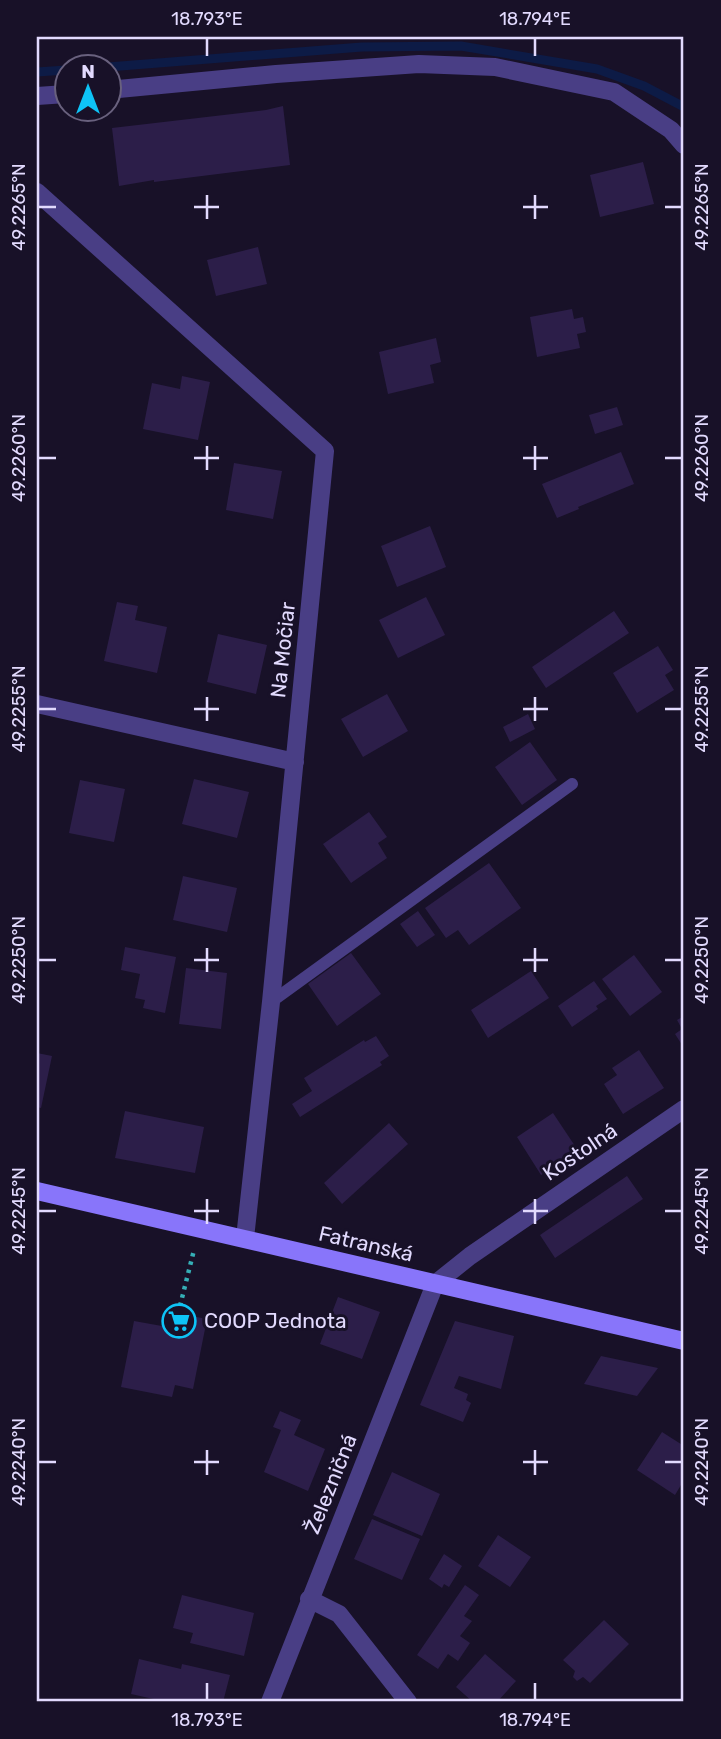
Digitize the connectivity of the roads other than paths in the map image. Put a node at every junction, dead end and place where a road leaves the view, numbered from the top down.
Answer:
1 (122, 89) edge
2 (684, 145) edge
3 (37, 192) edge
4 (37, 704) edge
5 (295, 762) junction
6 (572, 784) dead end
7 (271, 1002) junction
8 (684, 1109) edge
9 (37, 1191) edge
10 (245, 1238) junction
11 (435, 1284) junction
12 (684, 1341) edge
13 (309, 1599) junction
14 (270, 1702) edge
15 (408, 1702) edge

1 - 2 street
3 - 5 street, Na Močiar
4 - 5 street
5 - 7 street, Na Močiar
6 - 7 lane
7 - 10 street, Na Močiar
8 - 11 street, Kostolná
9 - 10 main road, Fatranská
10 - 11 main road, Fatranská
11 - 12 main road, Fatranská
11 - 13 street, Železničná
13 - 14 street, Železničná
13 - 15 street

